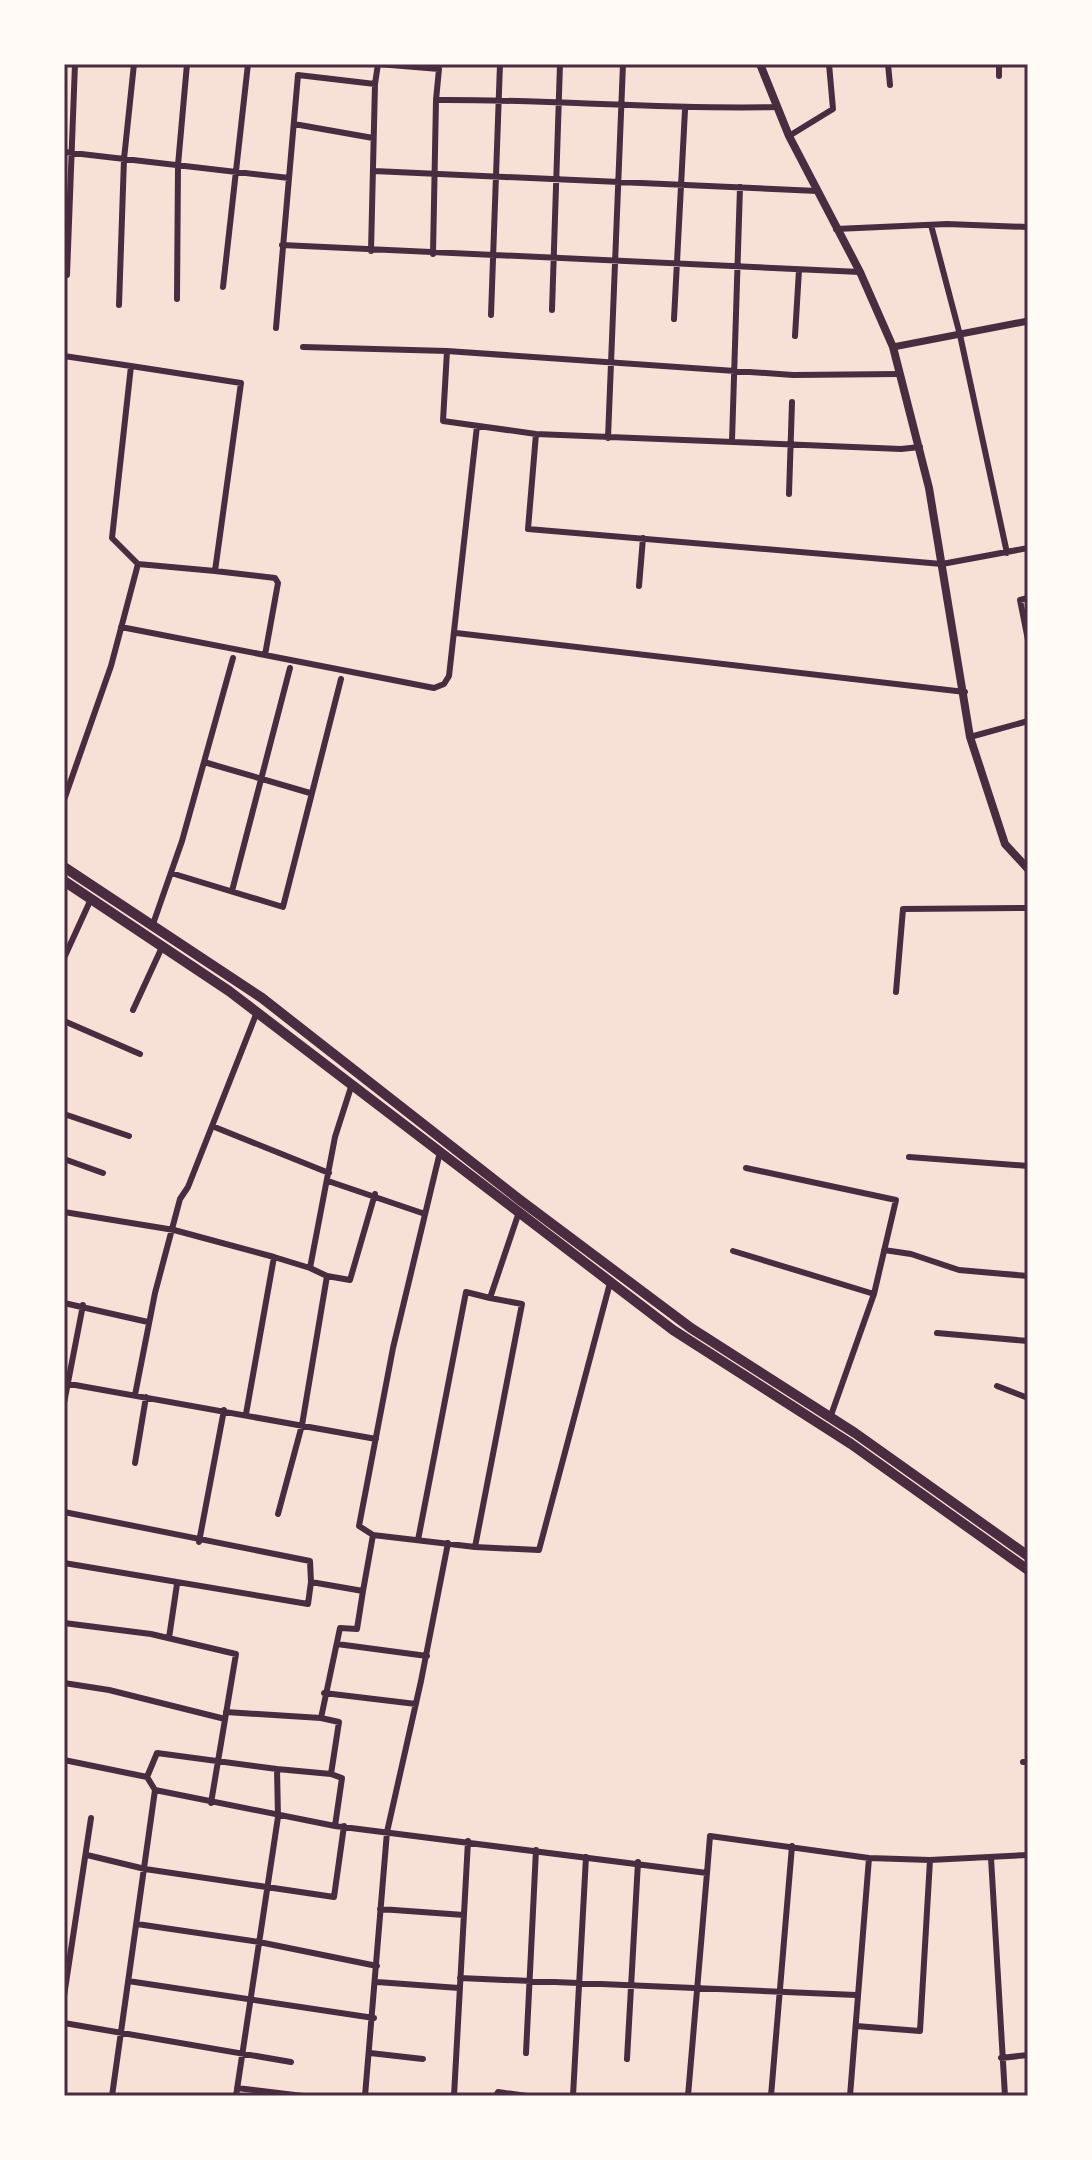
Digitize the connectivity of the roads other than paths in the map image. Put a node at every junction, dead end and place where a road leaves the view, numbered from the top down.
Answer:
1 (75, 64) edge
2 (134, 64) edge
3 (187, 64) edge
4 (248, 64) edge
5 (300, 64) edge
6 (378, 64) edge
7 (500, 64) edge
8 (560, 64) edge
9 (623, 64) edge
10 (760, 64) edge
11 (829, 64) edge
12 (888, 64) edge
13 (999, 64) edge
14 (439, 67) edge
15 (298, 75) junction
16 (999, 76) dead end
17 (375, 84) junction
18 (890, 85) dead end
19 (500, 99) junction
20 (436, 100) junction
21 (559, 101) junction
22 (622, 105) junction
23 (777, 107) junction
24 (685, 110) junction
25 (294, 124) junction
26 (789, 136) junction
27 (373, 138) junction
28 (66, 153) edge
29 (124, 159) junction
30 (178, 165) junction
31 (374, 171) junction
32 (234, 172) junction
33 (434, 175) junction
34 (496, 176) junction
35 (556, 177) junction
36 (289, 178) junction
37 (618, 181) junction
38 (679, 184) junction
39 (740, 187) junction
40 (817, 191) junction
41 (931, 225) junction
42 (1028, 227) edge
43 (836, 229) junction
44 (282, 245) junction
45 (371, 251) junction
46 (433, 254) junction
47 (495, 256) junction
48 (554, 257) junction
49 (614, 263) junction
50 (675, 263) junction
51 (736, 266) junction
52 (799, 270) junction
53 (860, 272) junction
54 (67, 275) dead end
55 (223, 287) dead end
56 (177, 299) dead end
57 (119, 305) dead end
58 (552, 310) dead end
59 (491, 315) dead end
60 (674, 319) dead end
61 (1028, 321) edge
62 (276, 328) dead end
63 (960, 335) junction
64 (795, 336) dead end
65 (303, 347) dead end
66 (893, 347) junction
67 (447, 351) junction
68 (64, 356) edge
69 (609, 362) junction
70 (131, 366) junction
71 (736, 369) junction
72 (899, 374) junction
73 (792, 402) dead end
74 (477, 426) junction
75 (536, 434) junction
76 (608, 438) junction
77 (732, 441) junction
78 (791, 443) junction
79 (920, 447) junction
80 (789, 494) dead end
81 (643, 538) junction
82 (1028, 548) edge
83 (1007, 553) junction
84 (138, 564) junction
85 (942, 564) junction
86 (215, 571) junction
87 (639, 586) dead end
88 (1028, 598) edge
89 (121, 627) junction
90 (456, 633) junction
91 (1028, 640) edge
92 (265, 655) junction
93 (233, 658) dead end
94 (290, 668) dead end
95 (341, 679) dead end
96 (965, 692) junction
97 (1028, 721) edge
98 (970, 737) junction
99 (204, 762) junction
100 (261, 779) junction
101 (310, 793) junction
102 (64, 800) edge
103 (64, 867) edge
104 (1028, 869) edge
105 (171, 873) junction
106 (64, 881) edge
107 (232, 891) junction
108 (91, 899) junction
109 (1028, 908) edge
110 (153, 924) junction
111 (67, 944) edge
112 (163, 945) junction
113 (64, 958) edge
114 (249, 989) junction
115 (896, 992) dead end
116 (242, 1001) junction
117 (133, 1010) dead end
118 (257, 1012) junction
119 (64, 1021) edge
120 (140, 1054) dead end
121 (352, 1084) junction
122 (64, 1114) edge
123 (212, 1126) junction
124 (129, 1136) dead end
125 (440, 1152) junction
126 (909, 1157) dead end
127 (64, 1159) edge
128 (1028, 1166) edge
129 (746, 1168) dead end
130 (103, 1173) dead end
131 (328, 1177) junction
132 (375, 1194) junction
133 (64, 1212) edge
134 (519, 1212) junction
135 (425, 1214) junction
136 (174, 1230) junction
137 (884, 1250) junction
138 (733, 1251) dead end
139 (274, 1257) junction
140 (310, 1268) junction
141 (327, 1276) junction
142 (1028, 1276) edge
143 (610, 1282) junction
144 (874, 1294) junction
145 (490, 1298) junction
146 (64, 1303) edge
147 (83, 1305) junction
148 (148, 1322) junction
149 (937, 1333) dead end
150 (1028, 1341) edge
151 (66, 1384) edge
152 (997, 1386) dead end
153 (135, 1395) junction
154 (146, 1397) junction
155 (1028, 1398) edge
156 (64, 1403) edge
157 (224, 1410) junction
158 (246, 1414) junction
159 (830, 1418) junction
160 (302, 1425) junction
161 (376, 1439) junction
162 (135, 1463) dead end
163 (64, 1512) edge
164 (278, 1514) dead end
165 (373, 1535) junction
166 (418, 1540) junction
167 (199, 1542) junction
168 (448, 1543) junction
169 (475, 1547) junction
170 (1028, 1556) edge
171 (64, 1563) edge
172 (1028, 1570) edge
173 (311, 1582) junction
174 (177, 1584) junction
175 (363, 1591) junction
176 (64, 1623) edge
177 (169, 1638) junction
178 (337, 1644) junction
179 (427, 1656) junction
180 (64, 1683) edge
181 (324, 1693) junction
182 (416, 1704) junction
183 (226, 1716) junction
184 (321, 1718) junction
185 (64, 1760) edge
186 (218, 1763) junction
187 (277, 1769) junction
188 (331, 1774) junction
189 (147, 1777) junction
190 (155, 1790) junction
191 (211, 1803) junction
192 (278, 1817) junction
193 (91, 1818) dead end
194 (335, 1826) junction
195 (344, 1826) junction
196 (387, 1832) junction
197 (468, 1841) junction
198 (792, 1846) junction
199 (536, 1850) junction
200 (87, 1855) junction
201 (1028, 1855) edge
202 (586, 1857) junction
203 (869, 1858) junction
204 (991, 1858) junction
205 (930, 1860) junction
206 (638, 1862) junction
207 (145, 1869) junction
208 (707, 1873) junction
209 (268, 1886) junction
210 (380, 1909) junction
211 (464, 1915) junction
212 (64, 1924) edge
213 (137, 1924) junction
214 (74, 1926) junction
215 (259, 1942) junction
216 (377, 1966) junction
217 (460, 1978) junction
218 (128, 1981) junction
219 (530, 1981) junction
220 (377, 1982) junction
221 (582, 1985) junction
222 (631, 1985) junction
223 (459, 1988) junction
224 (697, 1988) junction
225 (780, 1992) junction
226 (856, 1995) junction
227 (64, 1996) edge
228 (251, 1997) junction
229 (374, 2018) junction
230 (64, 2023) edge
231 (856, 2026) junction
232 (122, 2034) junction
233 (241, 2053) junction
234 (370, 2053) junction
235 (526, 2053) dead end
236 (1028, 2055) edge
237 (1001, 2058) junction
238 (423, 2059) dead end
239 (627, 2059) dead end
240 (291, 2062) dead end
241 (237, 2088) junction
242 (112, 2096) edge
243 (236, 2096) edge
244 (303, 2096) edge
245 (365, 2096) edge
246 (454, 2096) edge
247 (496, 2096) edge
248 (527, 2096) edge
249 (573, 2096) edge
250 (688, 2096) edge
251 (771, 2096) edge
252 (850, 2096) edge
253 (1005, 2096) edge

1 - 28 street
2 - 29 street
3 - 30 street
4 - 32 street
5 - 15 street
6 - 14 street
6 - 17 street
7 - 19 street
8 - 21 street
9 - 22 street
10 - 23 main road
11 - 26 street
12 - 18 street
13 - 16 street
14 - 20 street
15 - 17 street
15 - 25 street
17 - 27 street
19 - 20 street
19 - 21 street
19 - 34 street
20 - 33 street
21 - 22 street
21 - 35 street
22 - 24 street
22 - 37 street
23 - 24 street
23 - 26 main road
24 - 38 street
25 - 27 street
25 - 36 street
26 - 40 main road
27 - 31 street
28 - 29 street
28 - 54 street
29 - 30 street
29 - 57 street
30 - 32 street
30 - 56 street
31 - 33 street
31 - 45 street
32 - 36 street
32 - 55 street
33 - 34 street
33 - 46 street
34 - 35 street
34 - 47 street
35 - 37 street
35 - 48 street
36 - 44 street
37 - 38 street
37 - 49 street
38 - 39 street
38 - 50 street
39 - 40 street
39 - 51 street
40 - 43 main road
41 - 42 street
41 - 43 street
41 - 63 street
43 - 53 main road
44 - 45 street
44 - 62 street
45 - 46 street
46 - 47 street
47 - 48 street
47 - 59 street
48 - 49 street
48 - 58 street
49 - 50 street
49 - 69 street
50 - 51 street
50 - 60 street
51 - 52 street
51 - 71 street
52 - 53 street
52 - 64 street
53 - 66 main road
61 - 63 street
63 - 66 street
63 - 83 street
65 - 67 street
66 - 72 main road
67 - 69 street
67 - 74 street
68 - 70 street
69 - 71 street
69 - 76 street
70 - 84 street
70 - 86 street
71 - 72 street
71 - 77 street
72 - 79 main road
73 - 78 street
74 - 75 street
74 - 90 street
75 - 76 street
75 - 81 street
76 - 77 street
77 - 78 street
78 - 79 street
78 - 80 street
79 - 85 main road
81 - 85 street
81 - 87 street
82 - 83 street
83 - 85 street
84 - 86 street
84 - 89 street
85 - 96 main road
86 - 92 street
88 - 91 street
89 - 92 street
89 - 102 street
90 - 92 street
90 - 96 street
93 - 99 street
94 - 100 street
95 - 101 street
96 - 98 main road
97 - 98 street
98 - 104 main road
99 - 100 street
99 - 105 street
100 - 101 street
100 - 107 street
101 - 107 street
103 - 110 highway
105 - 107 street
105 - 110 street
106 - 108 highway
108 - 111 street
108 - 112 highway
109 - 115 street
110 - 114 highway
111 - 113 street
112 - 116 highway
112 - 117 street
114 - 116 highway
114 - 159 highway
116 - 118 highway
118 - 121 highway
118 - 123 street
119 - 120 street
121 - 125 highway
121 - 131 street
122 - 124 street
123 - 131 street
123 - 136 street
125 - 134 highway
125 - 135 street
126 - 128 street
127 - 130 street
129 - 137 street
131 - 132 street
131 - 140 street
132 - 135 street
132 - 141 street
133 - 136 street
134 - 143 highway
134 - 145 street
135 - 161 street
136 - 139 street
136 - 148 street
137 - 142 street
137 - 144 street
138 - 144 street
139 - 140 street
139 - 158 street
140 - 141 street
141 - 160 street
143 - 169 street
143 - 172 highway
144 - 159 street
145 - 166 street
145 - 169 street
146 - 147 street
147 - 148 street
147 - 151 street
148 - 153 street
149 - 150 street
151 - 153 street
151 - 156 street
152 - 155 street
153 - 154 street
154 - 157 street
154 - 162 street
157 - 158 street
157 - 167 street
158 - 160 street
159 - 170 highway
160 - 161 street
160 - 164 street
161 - 165 street
163 - 167 street
165 - 166 street
165 - 175 street
166 - 168 street
167 - 173 street
168 - 169 street
168 - 179 street
171 - 174 street
173 - 174 street
173 - 175 street
174 - 177 street
175 - 178 street
176 - 177 street
177 - 183 street
178 - 179 street
178 - 181 street
179 - 182 street
180 - 183 street
181 - 182 street
181 - 184 street
182 - 196 street
183 - 184 street
183 - 186 street
184 - 188 street
185 - 189 street
186 - 187 street
186 - 189 street
186 - 191 street
187 - 188 street
187 - 192 street
188 - 194 street
189 - 190 street
190 - 191 street
190 - 207 street
191 - 192 street
192 - 194 street
192 - 209 street
193 - 200 street
194 - 195 street
195 - 196 street
195 - 209 street
196 - 197 street
196 - 210 street
197 - 199 street
197 - 211 street
198 - 203 street
198 - 208 street
198 - 225 street
199 - 202 street
199 - 219 street
200 - 207 street
200 - 214 street
201 - 204 street
202 - 206 street
202 - 221 street
203 - 205 street
203 - 226 street
204 - 205 street
204 - 237 street
205 - 231 street
206 - 208 street
206 - 222 street
207 - 209 street
207 - 213 street
208 - 224 street
209 - 215 street
210 - 211 street
210 - 216 street
211 - 217 street
212 - 214 street
213 - 215 street
213 - 218 street
214 - 227 street
215 - 216 street
215 - 228 street
216 - 220 street
217 - 219 street
217 - 223 street
218 - 228 street
218 - 232 street
219 - 221 street
219 - 235 street
220 - 223 street
220 - 229 street
221 - 222 street
221 - 249 street
222 - 224 street
222 - 239 street
223 - 246 street
224 - 225 street
224 - 250 street
225 - 226 street
225 - 251 street
226 - 231 street
228 - 229 street
228 - 233 street
229 - 234 street
230 - 232 street
231 - 252 street
232 - 233 street
232 - 242 street
233 - 240 street
233 - 241 street
234 - 238 street
234 - 245 street
236 - 237 street
237 - 253 street
241 - 243 street
241 - 244 street
247 - 248 street

